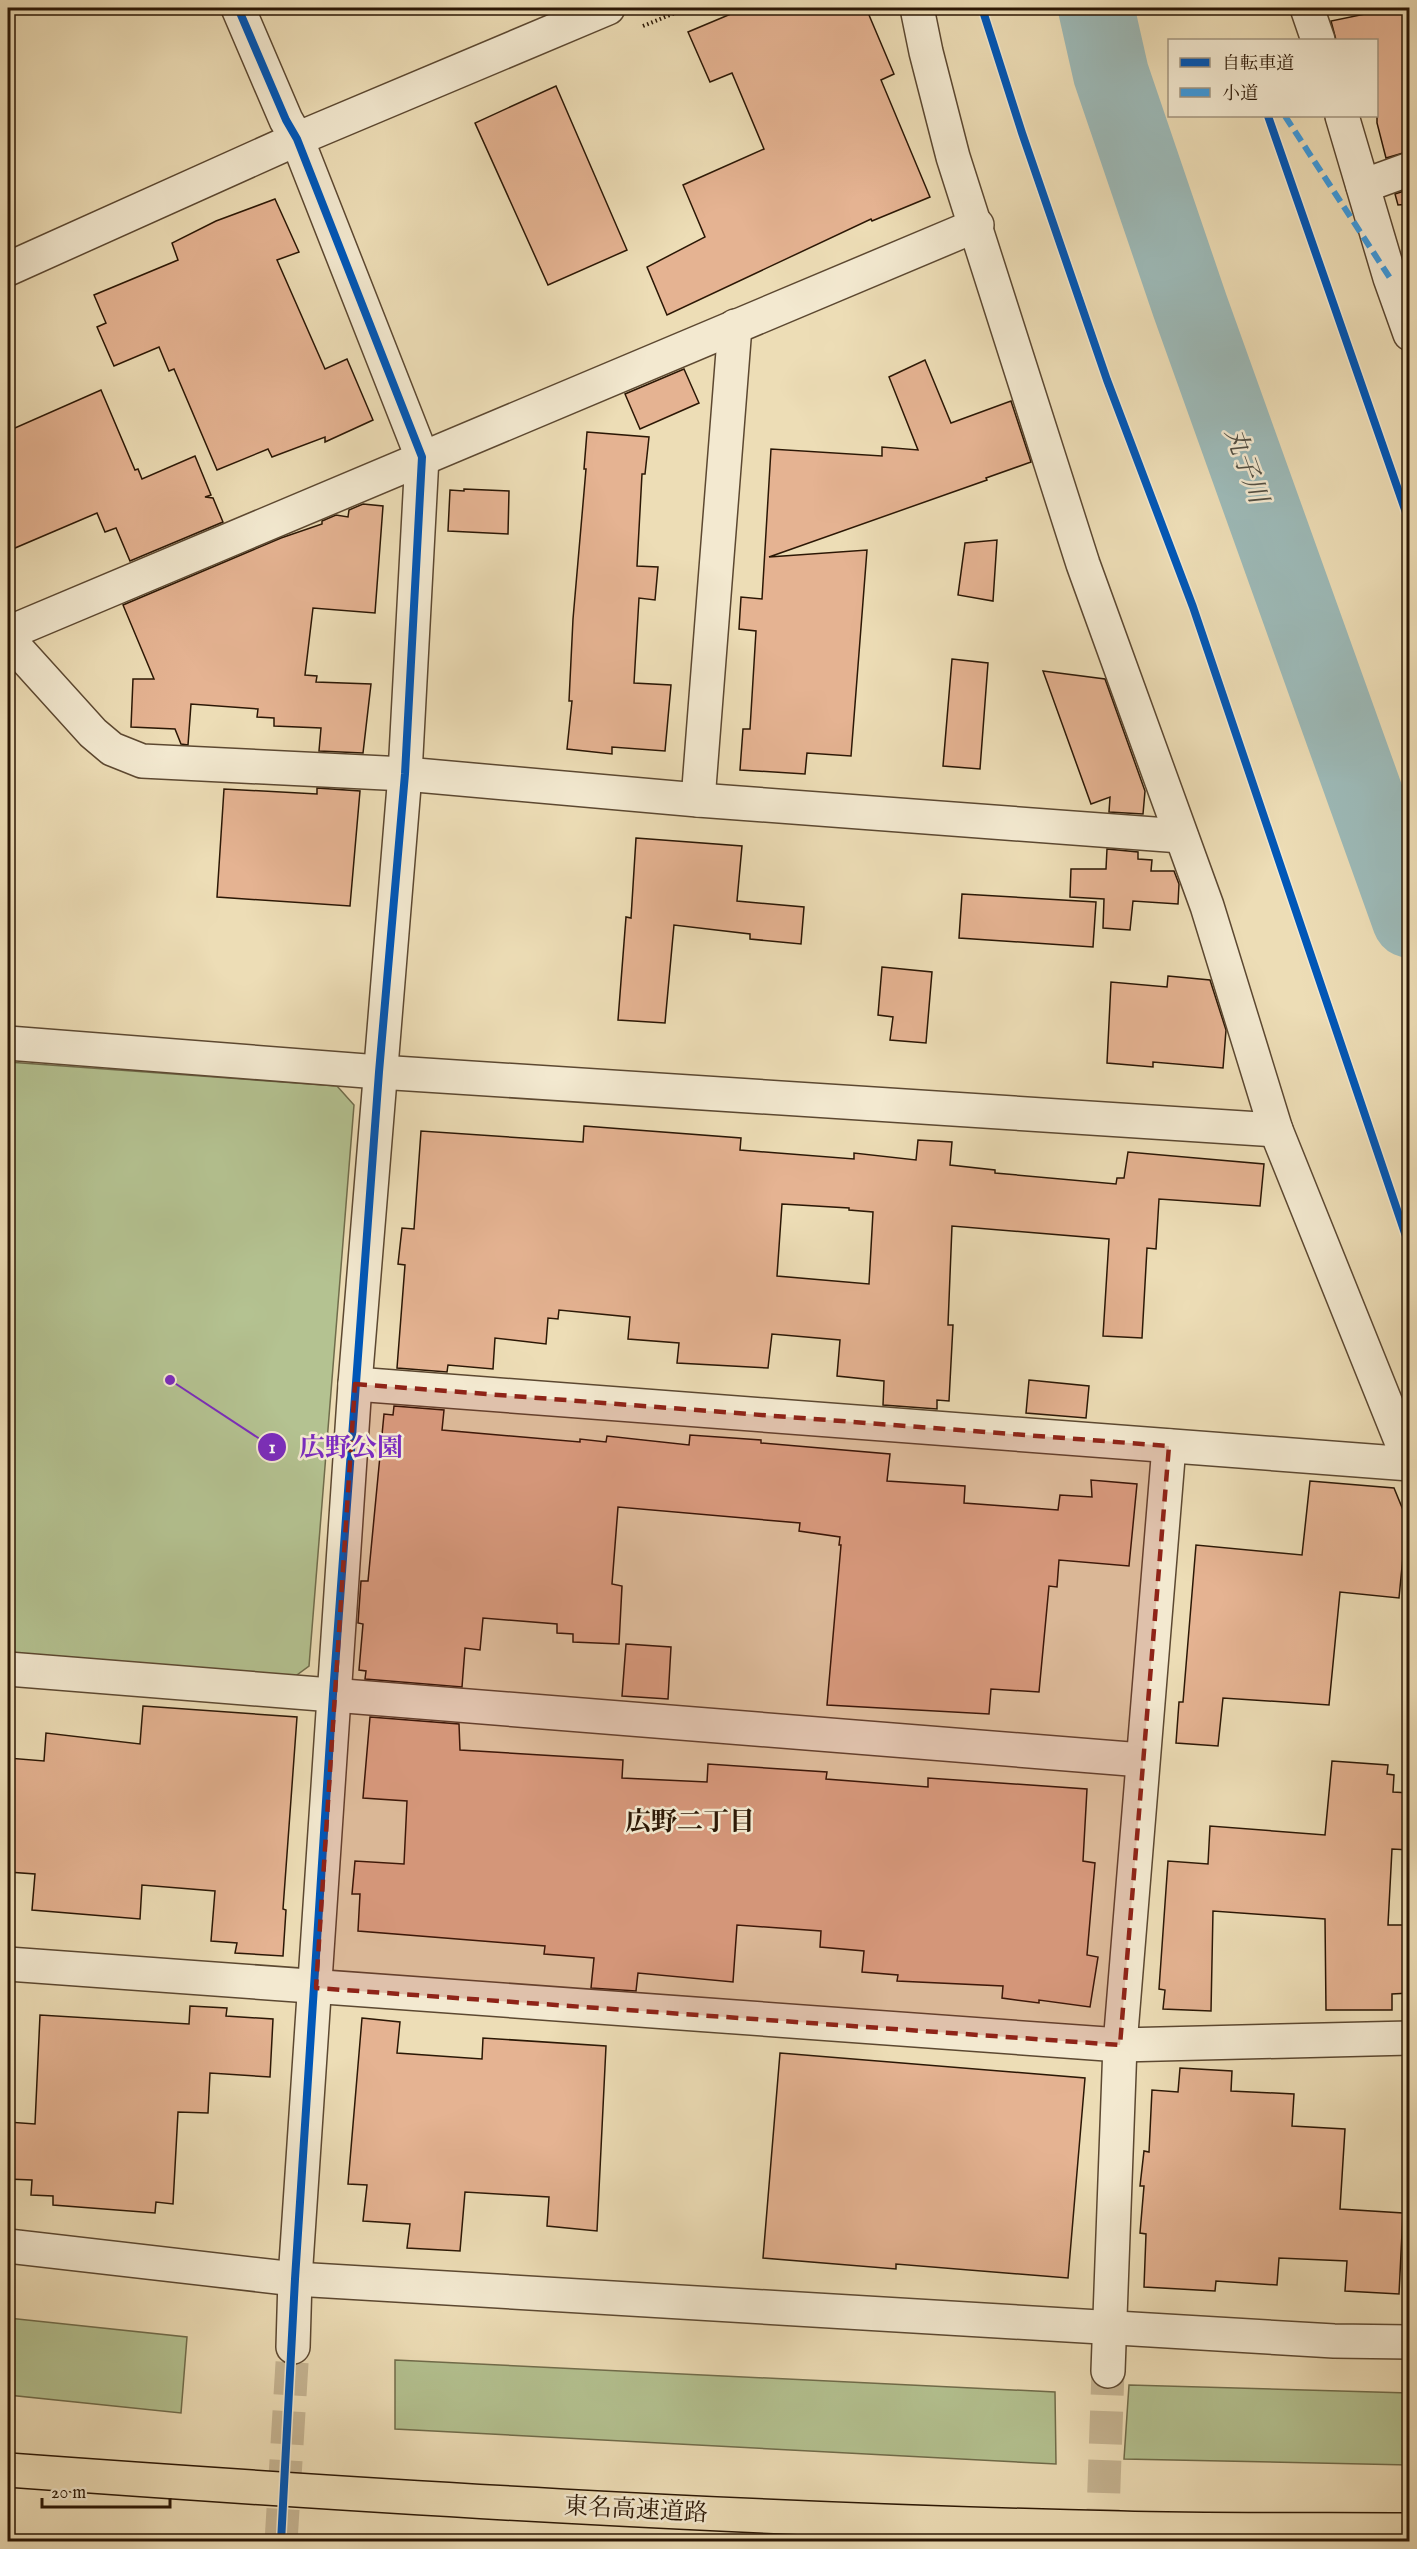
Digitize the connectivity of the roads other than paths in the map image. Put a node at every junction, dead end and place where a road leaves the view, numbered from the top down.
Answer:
1 (238, 8) edge
2 (608, 8) edge
3 (917, 8) edge
4 (1307, 8) edge
5 (1318, 39) edge
6 (1342, 117) edge
7 (297, 139) junction
8 (1410, 169) edge
9 (1364, 186) junction
10 (976, 225) junction
11 (8, 268) edge
12 (735, 326) junction
13 (1410, 334) edge
14 (422, 458) junction
15 (8, 633) edge
16 (8, 639) edge
17 (405, 774) junction
18 (698, 800) junction
19 (1181, 836) junction
20 (8, 1043) edge
21 (379, 1072) junction
22 (1276, 1130) junction
23 (355, 1384) junction
24 (1169, 1446) junction
25 (1410, 1463) edge
26 (8, 1669) edge
27 (333, 1694) junction
28 (1142, 1760) junction
29 (8, 1964) edge
30 (316, 1988) junction
31 (1410, 2038) edge
32 (1120, 2046) junction
33 (8, 2246) edge
34 (295, 2279) junction
35 (1111, 2328) junction
36 (1410, 2342) edge
37 (293, 2347) tunnel mouth
38 (1108, 2371) tunnel mouth
39 (8, 2470) edge
40 (1410, 2530) edge

1 - 7 street
2 - 7 street
3 - 10 street
4 - 5 street
6 - 9 street
7 - 11 street
7 - 14 street
8 - 9 street
9 - 13 street
10 - 12 street
10 - 19 street
12 - 14 street
12 - 18 street
14 - 15 street
14 - 17 street
16 - 17 street
17 - 18 street
17 - 21 street
18 - 19 street
19 - 22 street
20 - 21 street
21 - 22 street
21 - 23 street
22 - 25 street
23 - 24 street
23 - 27 street
24 - 25 street
24 - 28 street
26 - 27 street
27 - 28 street
27 - 30 street
28 - 32 street
29 - 30 street
30 - 32 street
30 - 34 street
31 - 32 street
32 - 35 street
33 - 34 street
34 - 35 street
34 - 37 street
35 - 36 street
35 - 38 street
39 - 40 highway, 東名高速道路

